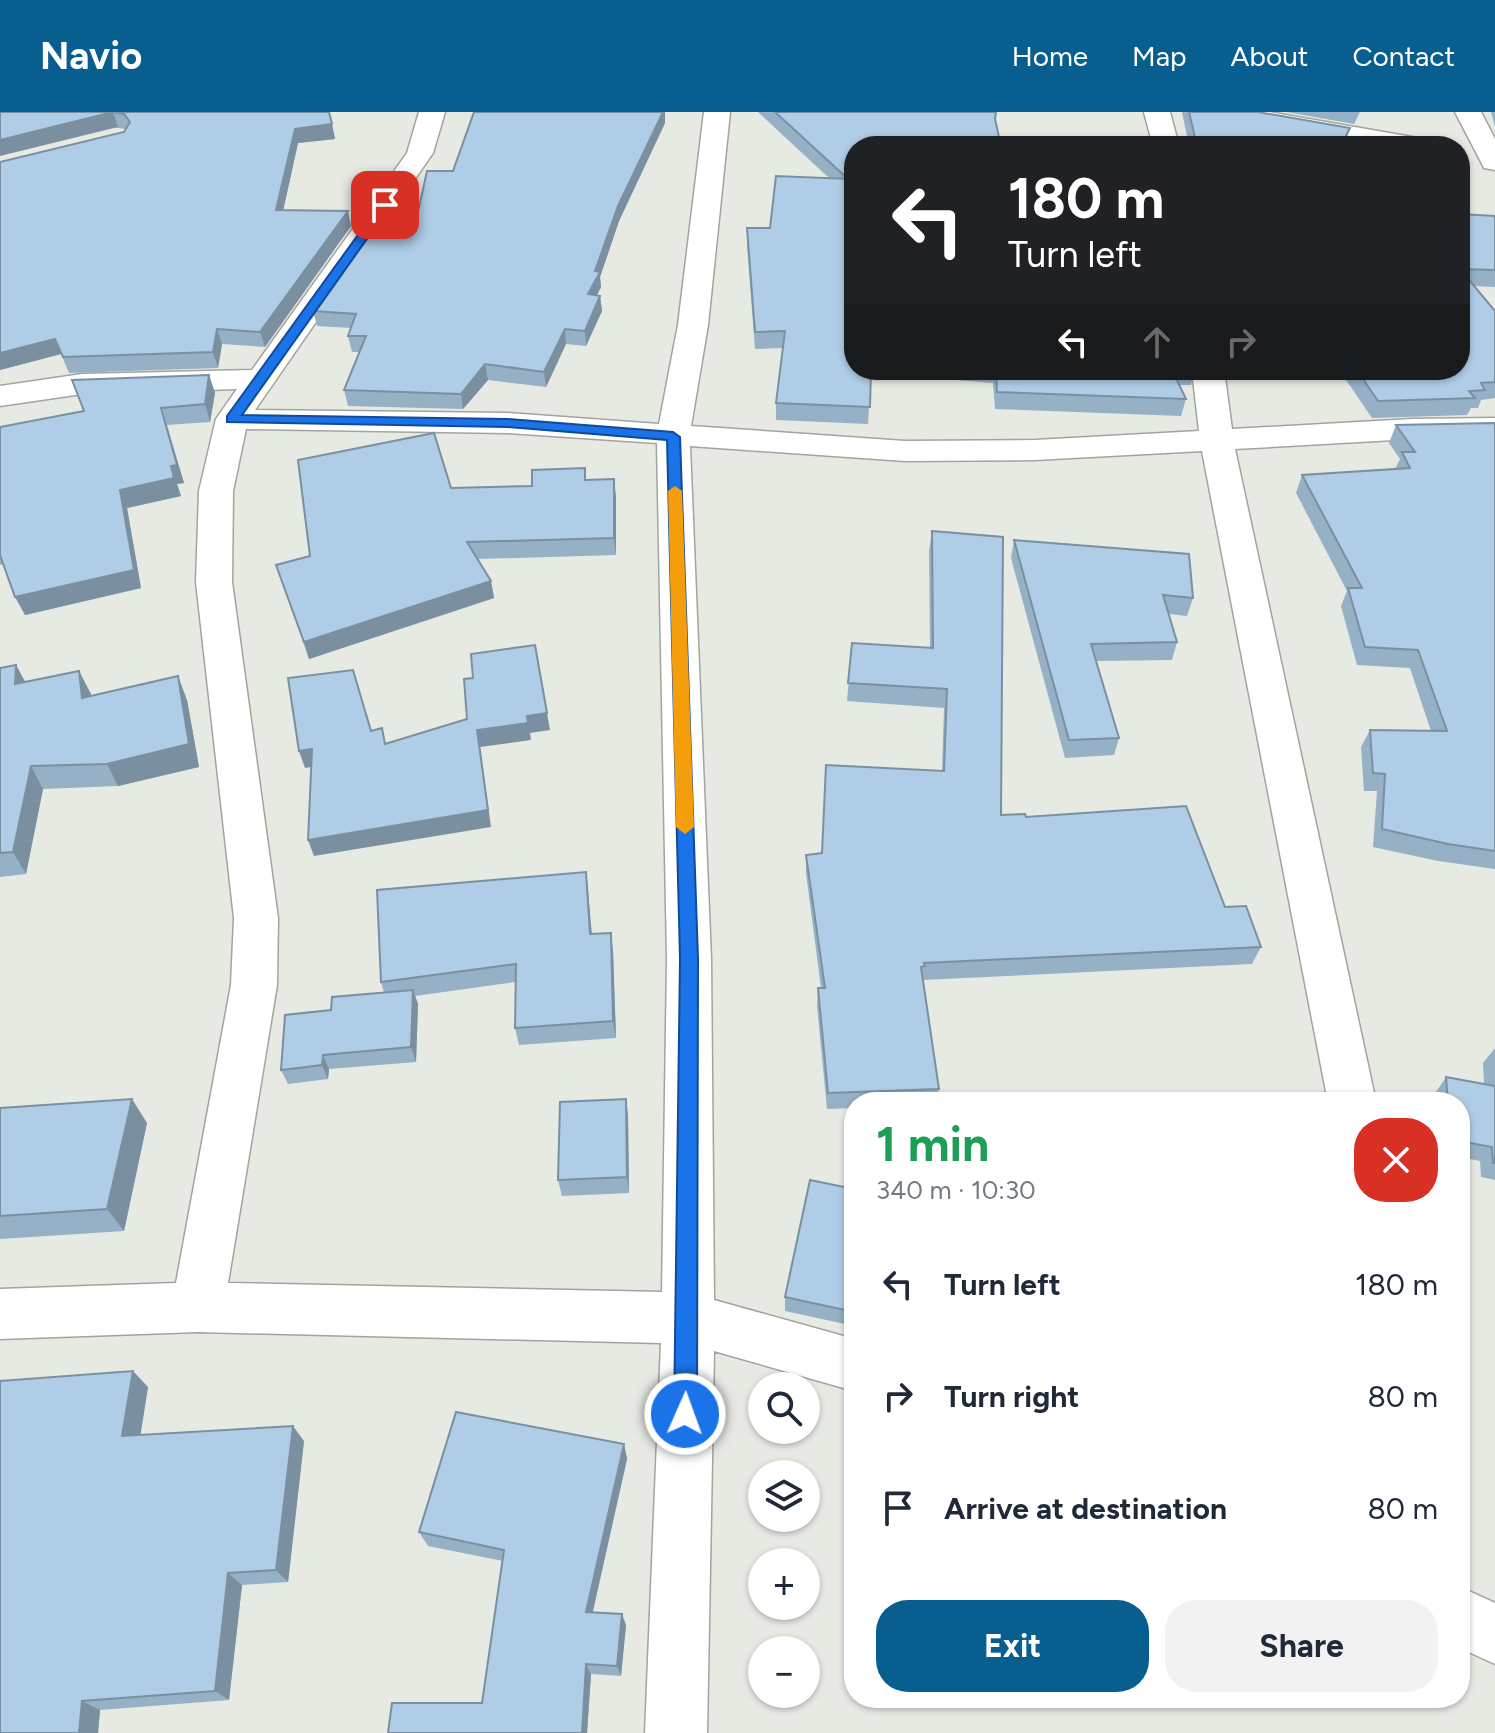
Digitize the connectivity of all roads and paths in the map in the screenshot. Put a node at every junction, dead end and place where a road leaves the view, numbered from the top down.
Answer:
1 (432, 112) edge
2 (717, 112) edge
3 (1157, 112) edge
4 (1225, 112) edge
5 (1468, 112) edge
6 (1163, 136) edge
7 (1361, 136) edge
8 (1470, 157) edge
9 (1495, 162) edge
10 (263, 379) junction
11 (1209, 380) edge
12 (0, 396) edge
13 (232, 419) junction
14 (1495, 428) edge
15 (673, 437) junction
16 (1217, 441) junction
17 (1350, 1092) edge
18 (198, 1307) junction
19 (0, 1314) edge
20 (688, 1318) junction
21 (844, 1362) edge
22 (1470, 1622) edge
23 (1495, 1634) edge
24 (676, 1733) edge

1 - 10 street
2 - 15 street
3 - 6 street
4 - 7 street
5 - 9 street
8 - 9 street
10 - 12 street
10 - 13 street
11 - 16 street
13 - 15 street
13 - 18 street
14 - 16 street
15 - 16 street
15 - 20 street
16 - 17 street
18 - 19 street
18 - 20 street
20 - 21 street
20 - 24 street
22 - 23 street

